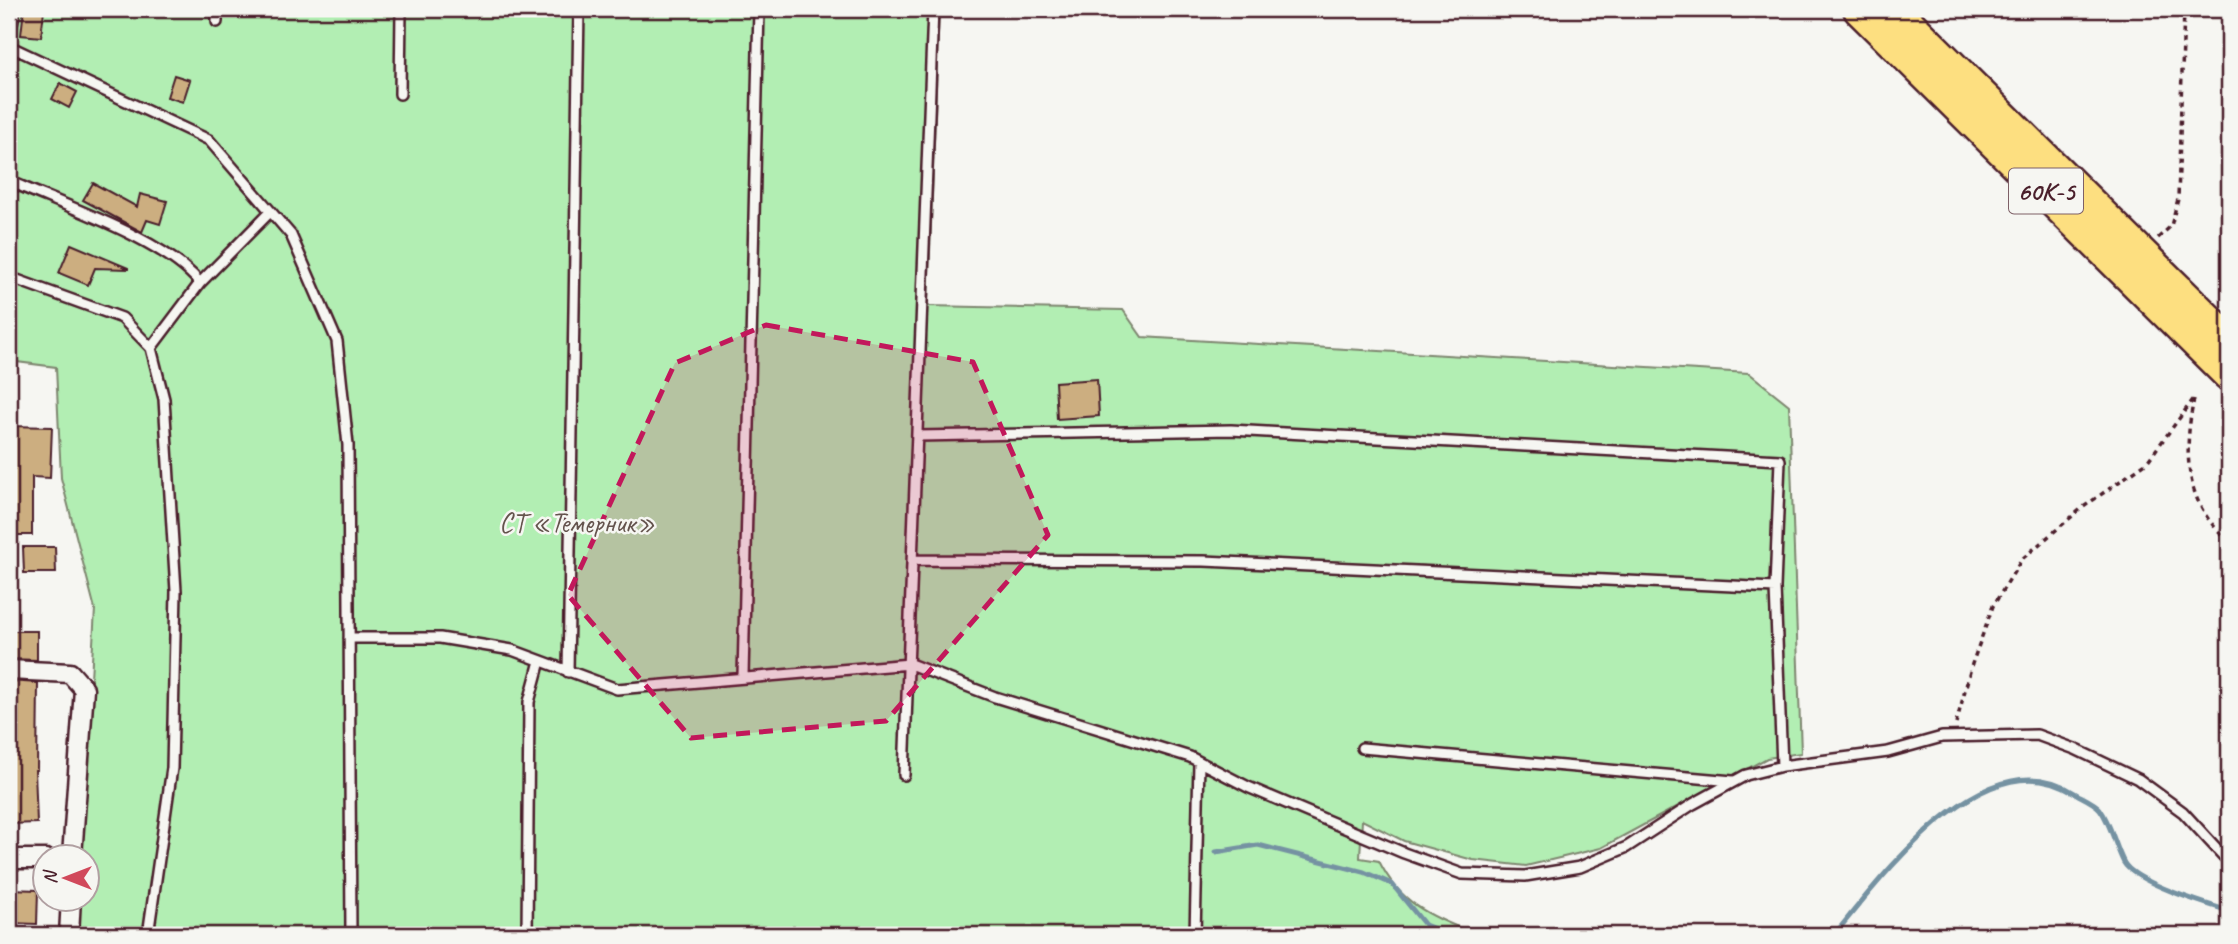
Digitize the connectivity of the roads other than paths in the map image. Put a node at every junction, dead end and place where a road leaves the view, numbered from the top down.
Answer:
1 (15, 9) edge
2 (217, 9) edge
3 (401, 9) edge
4 (579, 9) edge
5 (760, 9) edge
6 (933, 9) edge
7 (1860, 9) edge
8 (1893, 9) edge
9 (217, 22) dead end
10 (9, 38) edge
11 (9, 46) edge
12 (400, 94) dead end
13 (9, 181) edge
14 (269, 213) junction
15 (9, 277) edge
16 (200, 283) junction
17 (2229, 341) edge
18 (151, 348) junction
19 (2229, 374) edge
20 (918, 436) junction
21 (914, 560) junction
22 (1775, 588) junction
23 (349, 638) junction
24 (540, 661) junction
25 (910, 664) junction
26 (9, 670) edge
27 (568, 673) junction
28 (743, 676) junction
29 (1362, 748) dead end
30 (1199, 762) junction
31 (1782, 766) junction
32 (904, 775) dead end
33 (1735, 781) junction
34 (73, 842) edge
35 (9, 859) edge
36 (32, 859) edge
37 (2229, 862) edge
38 (70, 912) edge
39 (69, 935) edge
40 (148, 935) edge
41 (351, 935) edge
42 (527, 935) edge
43 (1195, 935) edge

1 - 10 lane
2 - 9 lane
3 - 12 lane
4 - 27 lane
5 - 28 lane
6 - 20 lane
7 - 19 highway, 60К-5
8 - 17 highway, 60К-5
11 - 14 lane
13 - 16 lane
14 - 16 lane
14 - 23 lane
15 - 18 lane
16 - 18 lane
18 - 40 lane
20 - 21 lane
20 - 22 lane
21 - 22 lane
21 - 25 lane
22 - 31 lane
23 - 24 lane
23 - 41 lane
24 - 27 lane
24 - 42 lane
25 - 28 lane
25 - 30 lane
25 - 32 lane
26 - 34 street
27 - 28 lane
29 - 33 lane
30 - 33 lane
30 - 43 lane
31 - 33 lane
31 - 37 lane
35 - 36 street
38 - 39 street

